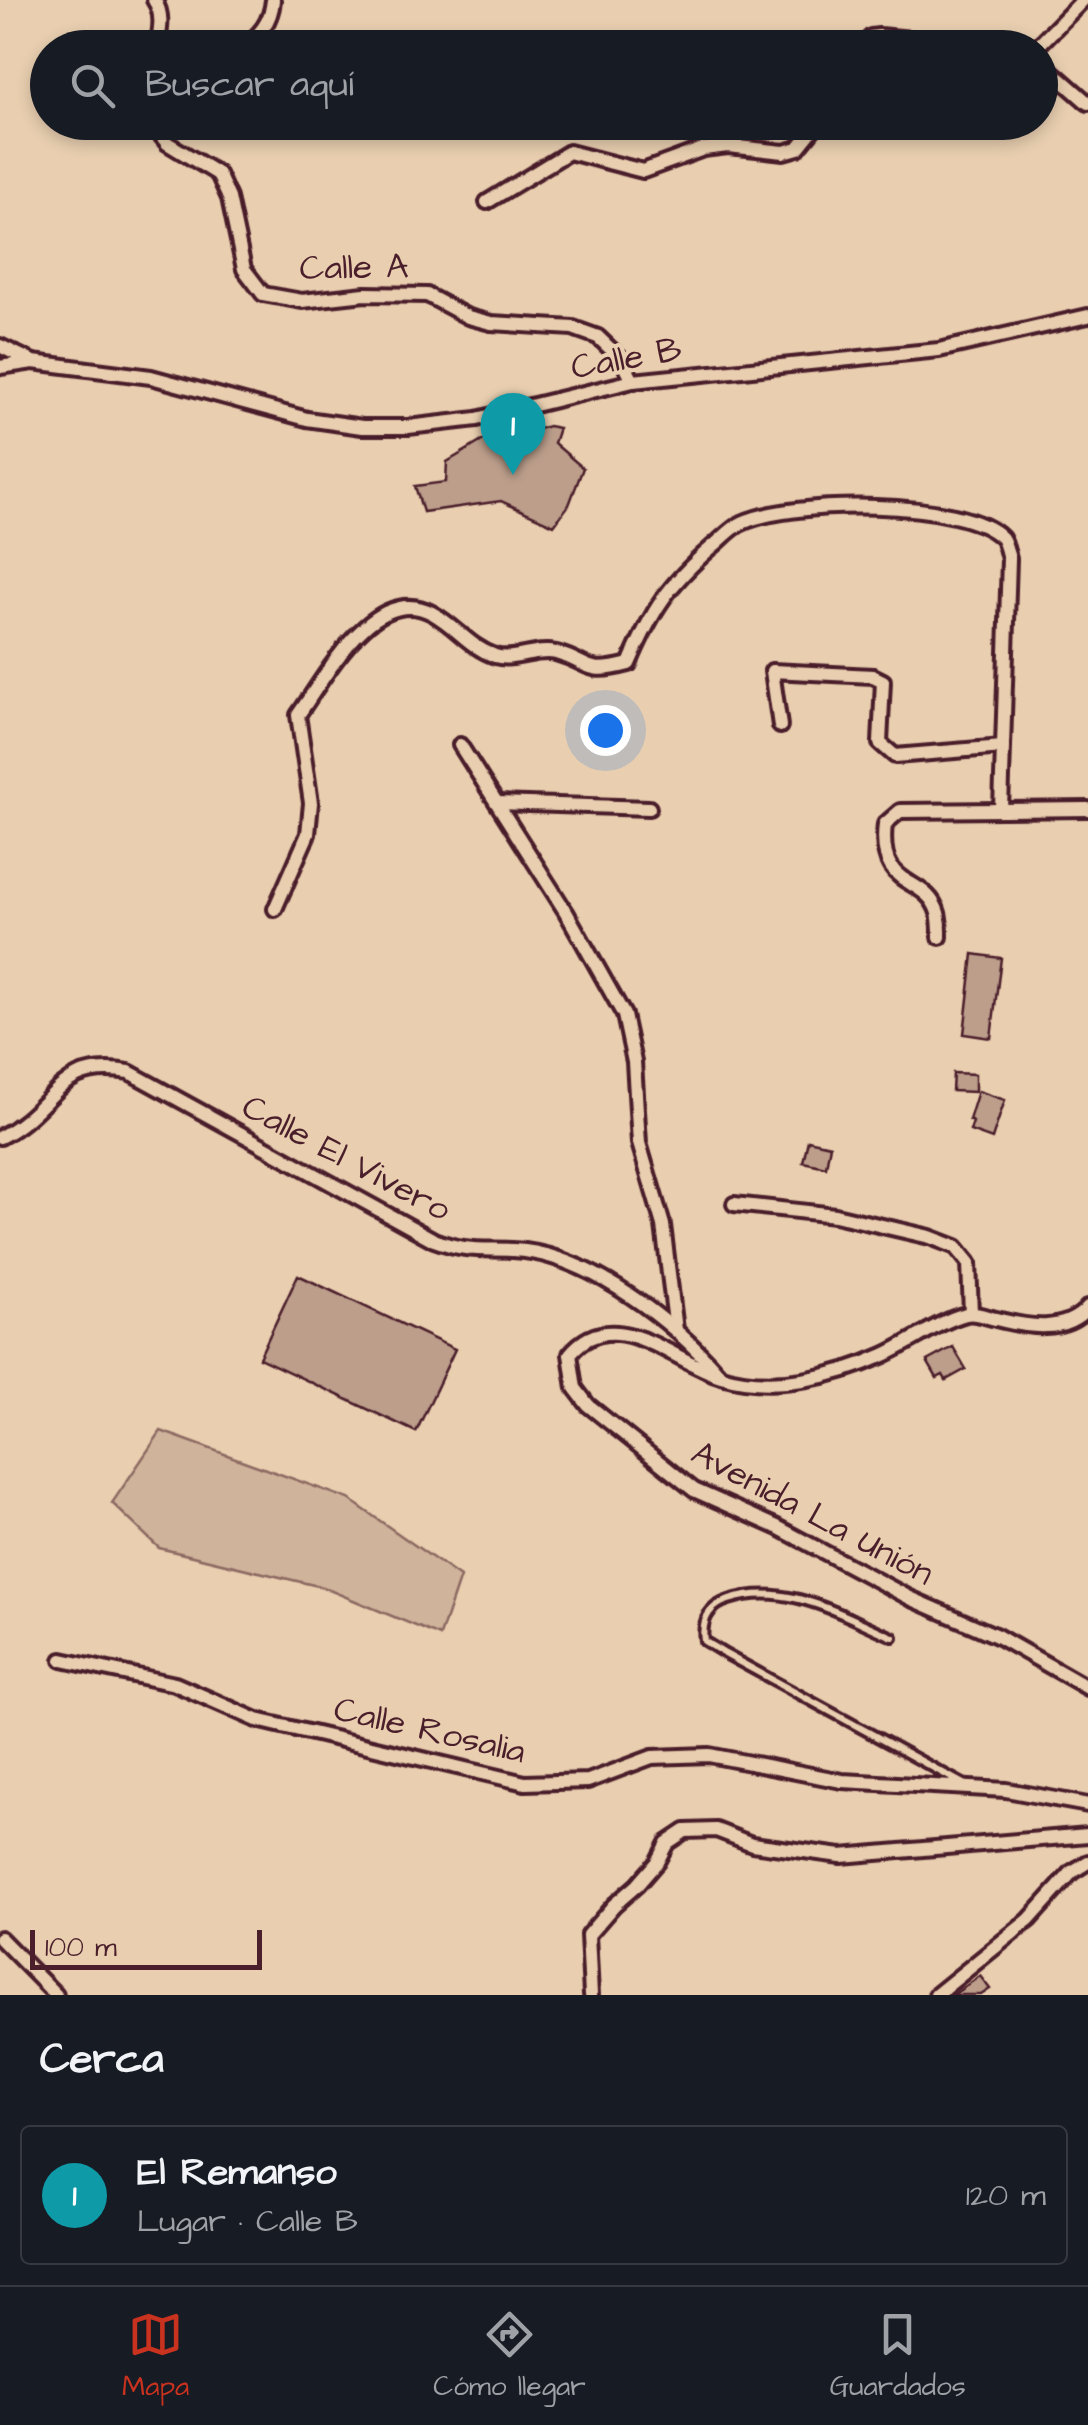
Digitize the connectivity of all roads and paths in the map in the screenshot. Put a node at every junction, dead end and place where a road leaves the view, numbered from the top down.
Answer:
1 (154, 0) edge
2 (273, 0) edge
3 (1084, 0) edge
4 (160, 30) edge
5 (260, 30) edge
6 (1054, 30) edge
7 (1058, 77) edge
8 (1088, 103) edge
9 (164, 140) edge
10 (805, 140) edge
11 (488, 202) dead end
12 (1088, 316) edge
13 (0, 346) edge
14 (34, 362) junction
15 (0, 367) edge
16 (632, 381) junction
17 (780, 726) dead end
18 (460, 746) dead end
19 (1003, 747) junction
20 (497, 803) junction
21 (649, 808) dead end
22 (1000, 809) junction
23 (1088, 809) edge
24 (276, 909) dead end
25 (940, 937) dead end
26 (0, 1137) edge
27 (734, 1204) dead end
28 (1088, 1307) edge
29 (970, 1313) junction
30 (676, 1330) junction
31 (721, 1376) junction
32 (893, 1637) dead end
33 (62, 1660) dead end
34 (1088, 1688) edge
35 (970, 1788) junction
36 (1088, 1806) edge
37 (1088, 1835) edge
38 (1088, 1862) edge
39 (0, 1938) edge
40 (56, 1995) edge
41 (591, 1995) edge
42 (936, 1995) edge

1 - 4 street
2 - 5 street
3 - 6 street
7 - 8 street
9 - 16 street, Calle A
10 - 11 street
12 - 16 street, Calle B
13 - 14 street
14 - 15 street, Calle B
14 - 16 street, Calle B
17 - 19 street
18 - 20 street
19 - 22 street
19 - 24 street
20 - 21 street
20 - 30 street
22 - 23 street
22 - 25 street
26 - 30 street, Calle El Vivero
27 - 29 street
28 - 29 street
29 - 31 street, Avenida La Unión
30 - 31 street, Calle El Vivero
31 - 34 street, Avenida La Unión
32 - 35 lane
33 - 35 street, Calle Rosalia
35 - 36 street, Calle Rosalia
37 - 41 street
38 - 42 street
39 - 40 street

